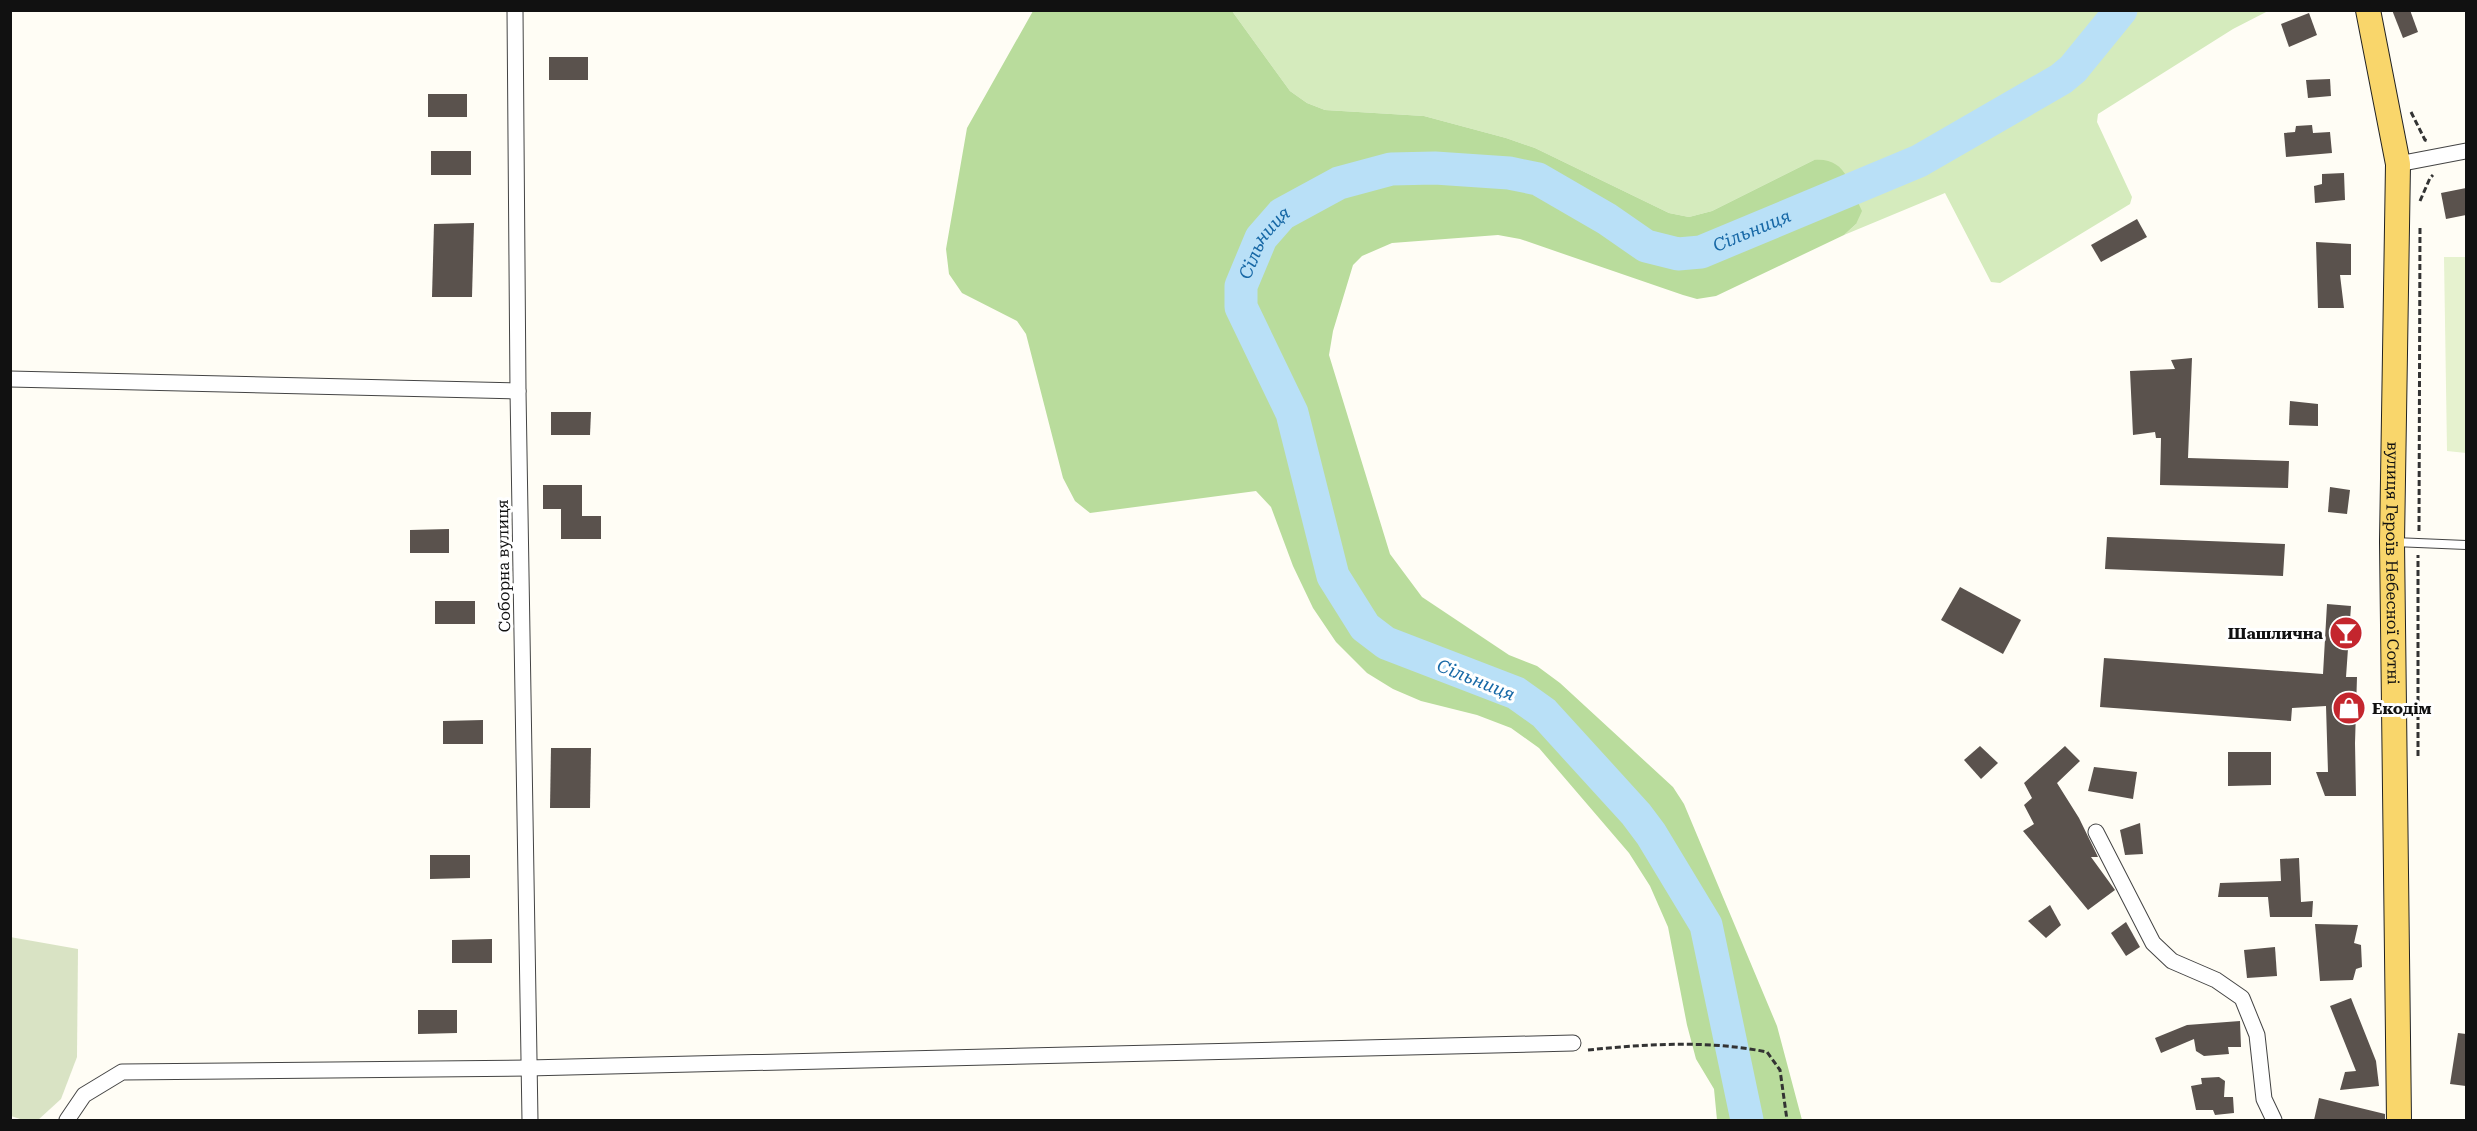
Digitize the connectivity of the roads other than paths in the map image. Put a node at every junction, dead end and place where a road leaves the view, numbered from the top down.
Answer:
1 (515, 10) edge
2 (2368, 10) edge
3 (2466, 151) edge
4 (2398, 164) junction
5 (10, 379) edge
6 (518, 391) junction
7 (2392, 542) junction
8 (2466, 544) edge
9 (2096, 831) dead end
10 (1573, 1043) road end
11 (528, 1068) junction
12 (67, 1120) edge
13 (530, 1120) edge
14 (2274, 1120) edge
15 (2399, 1120) edge

1 - 6 street, Соборна вулиця
2 - 4 main road, вулиця Героїв Небесної Сотні
3 - 4 street
4 - 7 main road, вулиця Героїв Небесної Сотні
5 - 6 street
6 - 11 street, Соборна вулиця
7 - 8 lane
7 - 15 main road, вулиця Героїв Небесної Сотні
9 - 14 street
10 - 11 street
11 - 12 street
11 - 13 street, Соборна вулиця

